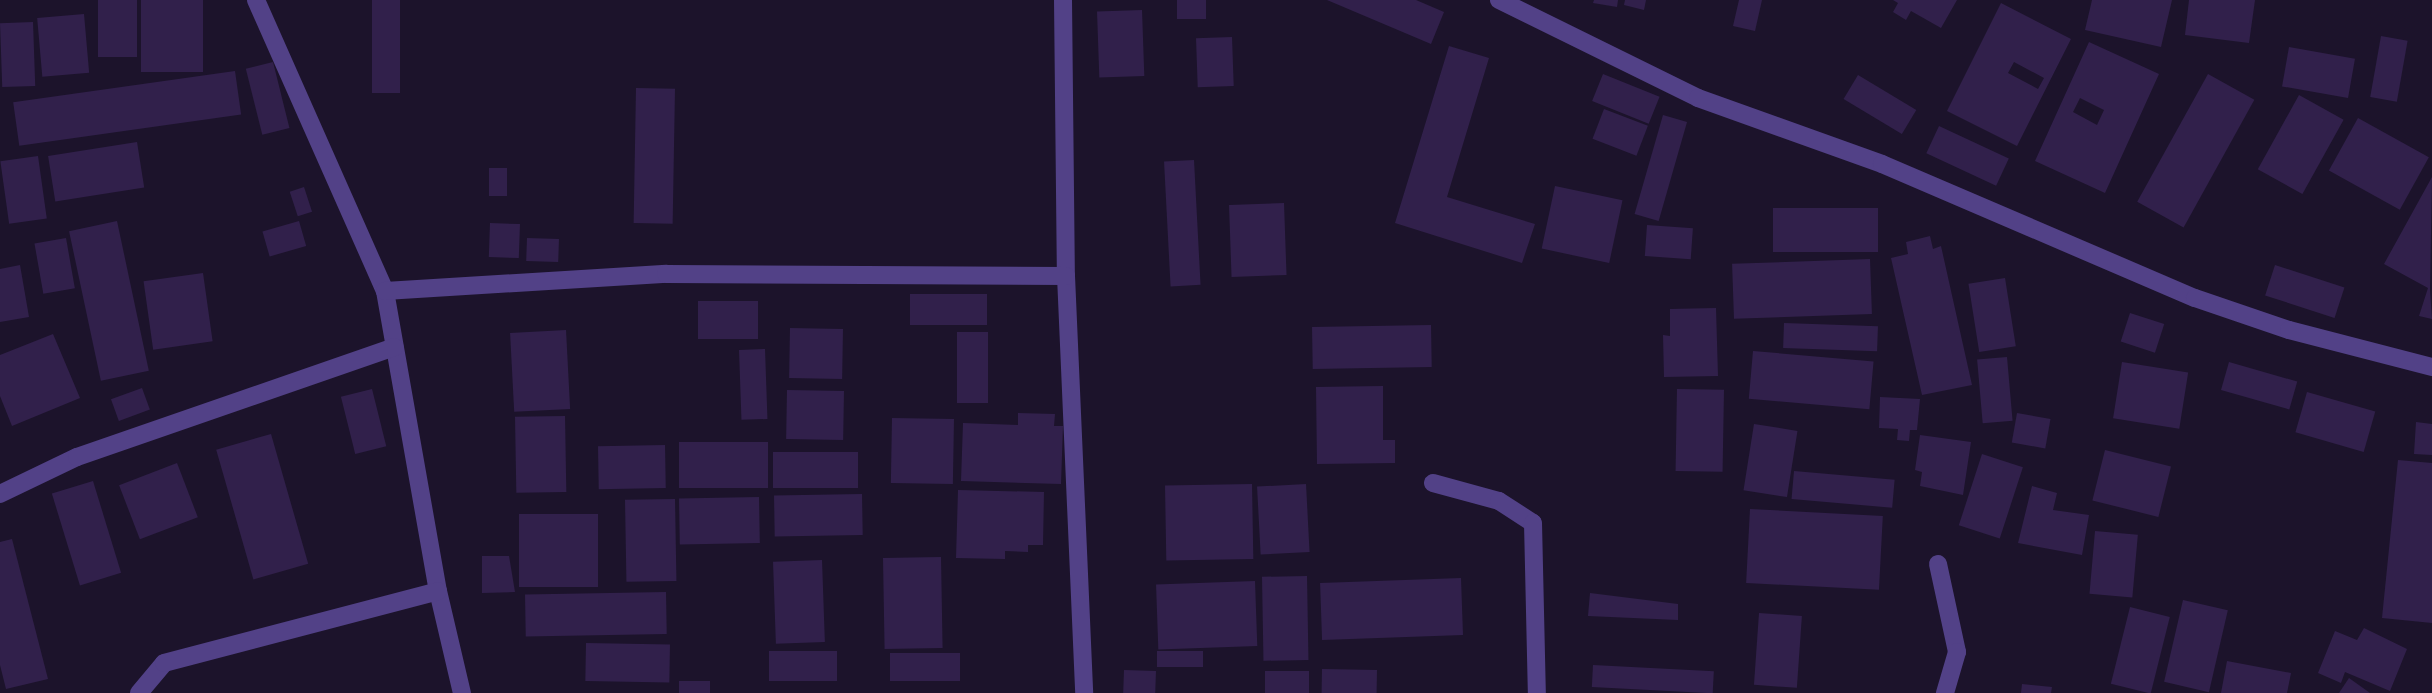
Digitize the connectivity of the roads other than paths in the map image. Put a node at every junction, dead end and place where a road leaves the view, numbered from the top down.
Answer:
1 (256, 0) edge
2 (1063, 0) edge
3 (1499, 0) edge
4 (1066, 276) junction
5 (385, 291) junction
6 (395, 347) junction
7 (2432, 367) edge
8 (1433, 483) dead end
9 (0, 494) edge
10 (1938, 564) dead end
11 (438, 590) junction
12 (139, 693) edge
13 (462, 693) edge
14 (1084, 693) edge
15 (1536, 693) edge
16 (1945, 693) edge

1 - 5 street
2 - 4 street
3 - 7 street
4 - 5 street
4 - 14 street
5 - 6 street
6 - 9 street
6 - 11 street
8 - 15 street
10 - 16 street
11 - 12 street
11 - 13 street

